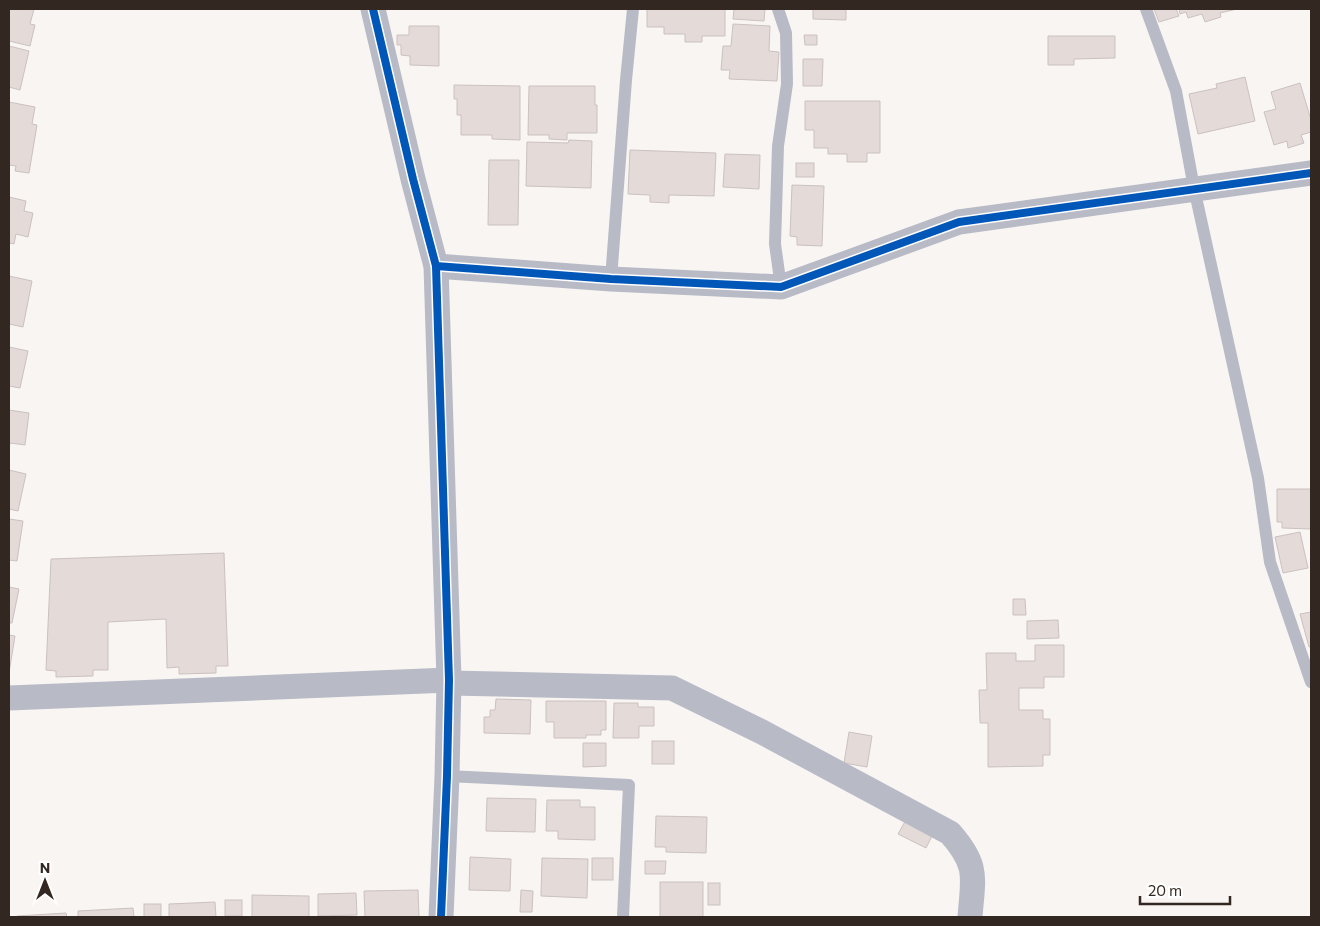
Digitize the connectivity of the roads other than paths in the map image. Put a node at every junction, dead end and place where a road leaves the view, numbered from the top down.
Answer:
1 (374, 9) edge
2 (633, 9) edge
3 (778, 9) edge
4 (1146, 9) edge
5 (1311, 172) edge
6 (1194, 188) junction
7 (436, 266) junction
8 (611, 279) junction
9 (781, 287) junction
10 (448, 681) junction
11 (1311, 682) edge
12 (9, 698) edge
13 (447, 776) junction
14 (440, 917) edge
15 (623, 917) edge
16 (970, 917) edge

1 - 7 street
2 - 8 lane
3 - 9 lane
4 - 6 lane
5 - 6 street
6 - 9 street
6 - 11 lane
7 - 8 street
7 - 10 street
8 - 9 street
10 - 12 street
10 - 13 street
10 - 16 street
13 - 14 street
13 - 15 lane

